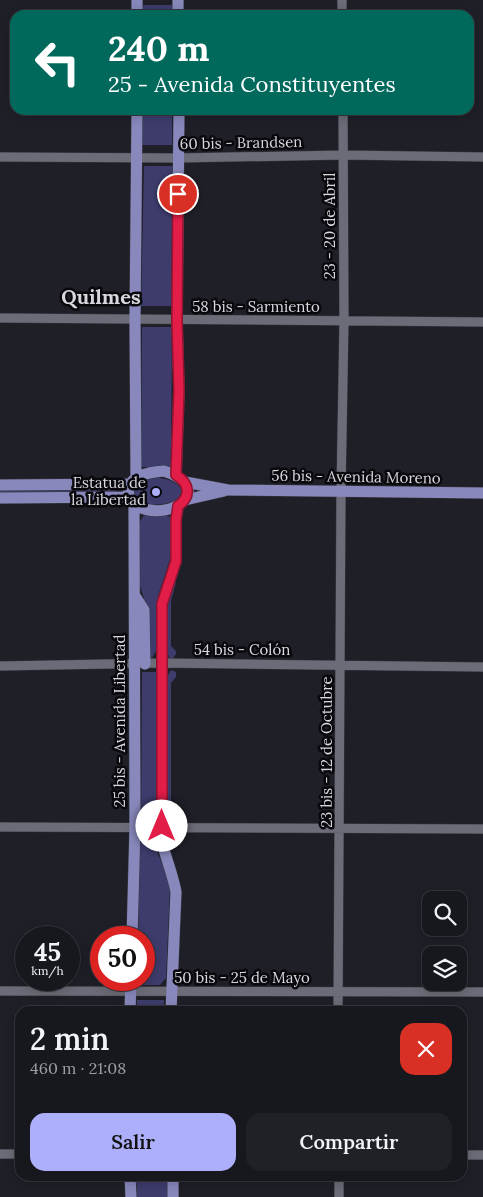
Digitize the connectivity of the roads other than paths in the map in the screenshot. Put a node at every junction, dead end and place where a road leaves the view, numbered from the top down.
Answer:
1 (137, 115) edge
2 (179, 115) edge
3 (343, 115) edge
4 (343, 155) junction
5 (0, 156) edge
6 (138, 156) junction
7 (483, 157) edge
8 (179, 158) junction
9 (0, 318) edge
10 (135, 320) junction
11 (344, 320) junction
12 (177, 321) junction
13 (483, 322) edge
14 (180, 478) junction
15 (133, 481) junction
16 (0, 485) edge
17 (228, 490) junction
18 (341, 492) junction
19 (483, 493) edge
20 (0, 498) edge
21 (131, 500) junction
22 (181, 503) junction
23 (163, 663) junction
24 (140, 664) junction
25 (341, 665) junction
26 (0, 666) edge
27 (483, 667) edge
28 (162, 826) junction
29 (0, 827) edge
30 (135, 827) junction
31 (340, 828) junction
32 (483, 829) edge
33 (132, 926) edge
34 (90, 988) edge
35 (155, 989) edge
36 (0, 991) edge
37 (130, 991) edge
38 (171, 991) junction
39 (338, 992) junction
40 (483, 992) edge
41 (130, 1006) edge
42 (171, 1006) edge
43 (338, 1006) edge
44 (0, 1154) edge
45 (15, 1154) edge
46 (467, 1155) edge
47 (483, 1155) edge
48 (130, 1181) edge
49 (173, 1181) edge
50 (338, 1181) edge
51 (131, 1197) edge
52 (173, 1197) edge
53 (339, 1197) edge

1 - 6 main road
2 - 8 main road
3 - 4 street, 23 - 20 de Abril
4 - 7 street, 60 bis - Brandsen
4 - 8 street, 60 bis - Brandsen
4 - 11 street, 23 - 20 de Abril
5 - 6 street, 60 bis - Brandsen
6 - 8 street, 60 bis - Brandsen
6 - 10 main road
8 - 12 main road
9 - 10 street, 58 bis - Sarmiento
10 - 12 street, 58 bis - Sarmiento
10 - 15 main road
11 - 12 street, 58 bis - Sarmiento
11 - 13 street, 58 bis - Sarmiento
11 - 18 street, 23 - 20 de Abril
12 - 14 main road
14 - 15 main road
14 - 17 main road, 56 bis - Avenida Moreno
14 - 22 main road
15 - 16 main road
15 - 21 main road
17 - 18 main road, 56 bis - Avenida Moreno
17 - 22 main road, 56 bis - Avenida Moreno
18 - 19 main road, 56 bis - Avenida Moreno
18 - 25 street, 23 bis - 12 de Octubre
20 - 21 main road
21 - 22 main road
21 - 24 main road, 25 bis - Avenida Libertad
22 - 23 main road
23 - 24 street, 54 bis - Colón
23 - 25 street, 54 bis - Colón
23 - 28 main road
24 - 26 street, 54 bis - Colón
24 - 30 main road, 25 bis - Avenida Libertad
25 - 27 street, 54 bis - Colón
25 - 31 street, 23 bis - 12 de Octubre
28 - 30 street
28 - 31 street
28 - 38 main road
29 - 30 street
30 - 33 main road, 25 bis - Avenida Libertad
31 - 32 street
31 - 39 street, 23 bis - 12 de Octubre
34 - 36 street, 50 bis - 25 de Mayo
35 - 38 street, 50 bis - 25 de Mayo
37 - 41 main road
38 - 39 street, 50 bis - 25 de Mayo
38 - 42 main road
39 - 40 street, 50 bis - 25 de Mayo
39 - 43 street, 23 bis - 12 de Octubre
44 - 45 street
46 - 47 street
48 - 51 main road
49 - 52 main road
50 - 53 street

